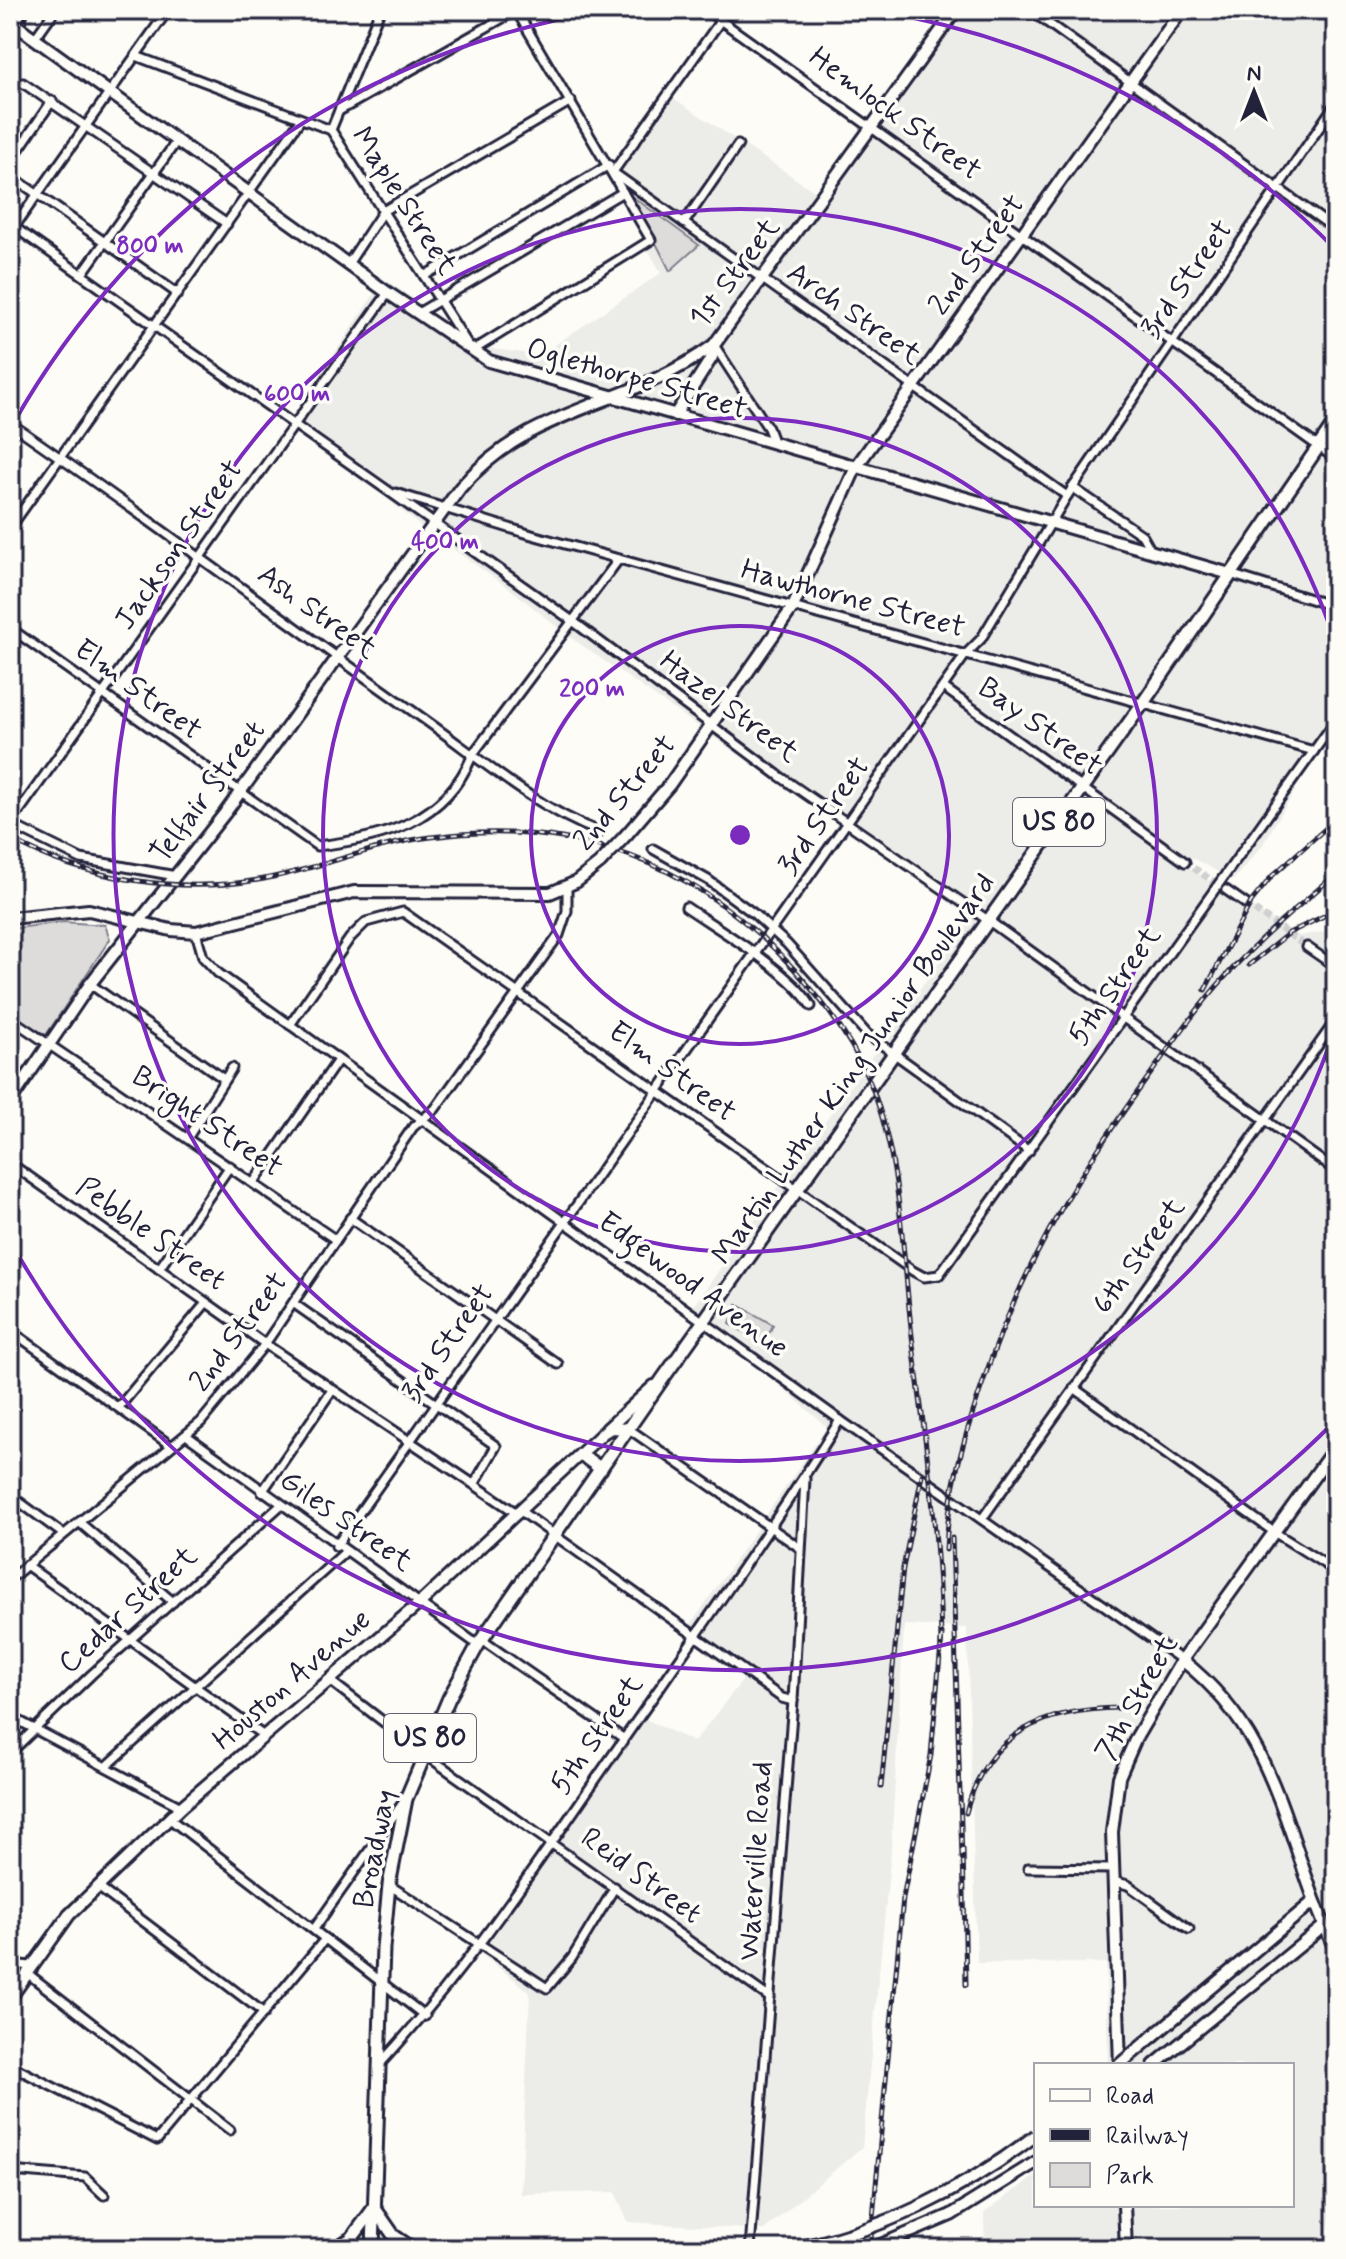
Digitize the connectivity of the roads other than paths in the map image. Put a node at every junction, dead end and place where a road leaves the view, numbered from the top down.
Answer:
1 (168, 10) edge
2 (380, 10) edge
3 (517, 10) edge
4 (706, 10) edge
5 (956, 10) edge
6 (1030, 10) edge
7 (1182, 10) edge
8 (53, 12) edge
9 (721, 20) junction
10 (13, 23) edge
11 (33, 37) junction
12 (136, 56) junction
13 (23, 83) dead end
14 (1130, 83) junction
15 (109, 93) junction
16 (52, 101) junction
17 (571, 101) junction
18 (1336, 103) edge
19 (339, 111) junction
20 (301, 119) junction
21 (87, 126) junction
22 (872, 127) junction
23 (331, 130) junction
24 (176, 142) junction
25 (738, 145) dead end
26 (10, 162) edge
27 (611, 168) junction
28 (154, 174) junction
29 (10, 175) edge
30 (1279, 189) junction
31 (623, 192) junction
32 (249, 193) junction
33 (38, 194) junction
34 (383, 211) junction
35 (684, 223) junction
36 (227, 224) junction
37 (11, 228) edge
38 (1336, 230) edge
39 (1021, 235) junction
40 (106, 243) junction
41 (348, 264) junction
42 (82, 274) junction
43 (424, 276) junction
44 (763, 279) junction
45 (388, 293) junction
46 (178, 294) junction
47 (440, 300) junction
48 (418, 313) junction
49 (154, 326) junction
50 (1172, 343) junction
51 (714, 345) junction
52 (472, 351) junction
53 (577, 386) junction
54 (913, 386) junction
55 (616, 397) junction
56 (577, 410) junction
57 (675, 415) junction
58 (1336, 421) edge
59 (10, 423) edge
60 (295, 425) junction
61 (774, 444) junction
62 (1318, 446) junction
63 (60, 457) junction
64 (1336, 459) edge
65 (856, 467) junction
66 (381, 487) junction
67 (1072, 487) junction
68 (1067, 496) junction
69 (444, 510) junction
70 (1050, 522) junction
71 (432, 525) junction
72 (10, 528) edge
73 (1152, 553) junction
74 (201, 556) junction
75 (619, 559) junction
76 (1230, 574) junction
77 (793, 607) junction
78 (1336, 607) edge
79 (574, 622) junction
80 (10, 628) edge
81 (966, 654) junction
82 (337, 658) junction
83 (943, 687) junction
84 (103, 694) junction
85 (1143, 703) junction
86 (1336, 720) edge
87 (711, 723) junction
88 (1314, 751) junction
89 (473, 754) junction
90 (1083, 788) junction
91 (240, 792) junction
92 (10, 824) edge
93 (848, 825) junction
94 (600, 832) dead end
95 (653, 849) dead end
96 (1185, 862) tunnel mouth
97 (176, 876) junction
98 (567, 887) junction
99 (1226, 890) tunnel mouth
100 (1246, 904) tunnel mouth
101 (686, 907) dead end
102 (10, 918) edge
103 (989, 921) junction
104 (140, 922) junction
105 (773, 931) junction
106 (196, 932) junction
107 (1307, 947) tunnel mouth
108 (755, 955) junction
109 (1336, 967) edge
110 (90, 984) junction
111 (520, 992) junction
112 (811, 1006) dead end
113 (1122, 1017) junction
114 (10, 1018) edge
115 (1336, 1020) edge
116 (290, 1025) junction
117 (50, 1044) junction
118 (893, 1052) junction
119 (338, 1060) junction
120 (232, 1068) dead end
121 (224, 1079) junction
122 (660, 1091) junction
123 (10, 1102) edge
124 (420, 1119) junction
125 (1265, 1120) junction
126 (188, 1137) junction
127 (1029, 1151) junction
128 (10, 1163) edge
129 (230, 1166) junction
130 (1336, 1171) edge
131 (254, 1182) junction
132 (797, 1190) junction
133 (350, 1218) junction
134 (564, 1222) junction
135 (336, 1240) junction
136 (159, 1269) junction
137 (931, 1277) joint
138 (206, 1303) junction
139 (293, 1303) junction
140 (495, 1318) junction
141 (704, 1322) junction
142 (10, 1330) edge
143 (265, 1344) junction
144 (558, 1364) dead end
145 (664, 1377) junction
146 (1074, 1388) junction
147 (332, 1390) junction
148 (436, 1403) junction
149 (119, 1407) junction
150 (840, 1420) junction
151 (629, 1429) junction
152 (603, 1433) junction
153 (186, 1435) junction
154 (408, 1441) junction
155 (170, 1445) junction
156 (1336, 1446) edge
157 (582, 1455) junction
158 (601, 1469) junction
159 (805, 1476) junction
160 (475, 1483) junction
161 (262, 1492) junction
162 (10, 1495) edge
163 (281, 1505) junction
164 (521, 1513) junction
165 (982, 1519) junction
166 (79, 1522) junction
167 (770, 1527) junction
168 (1274, 1532) junction
169 (63, 1534) junction
170 (556, 1534) junction
171 (336, 1546) junction
172 (800, 1548) junction
173 (345, 1552) junction
174 (26, 1565) junction
175 (1336, 1571) edge
176 (10, 1579) edge
177 (173, 1602) junction
178 (421, 1602) junction
179 (697, 1634) junction
180 (132, 1639) junction
181 (480, 1643) junction
182 (1182, 1660) junction
183 (329, 1680) junction
184 (196, 1686) junction
185 (793, 1701) junction
186 (10, 1716) edge
187 (32, 1730) junction
188 (264, 1736) junction
189 (623, 1738) junction
190 (424, 1750) junction
191 (10, 1753) edge
192 (107, 1766) junction
193 (406, 1799) junction
194 (181, 1807) junction
195 (170, 1819) junction
196 (552, 1841) junction
197 (1028, 1868) dead end
198 (1113, 1869) junction
199 (1113, 1881) junction
200 (389, 1885) junction
201 (98, 1887) junction
202 (615, 1887) junction
203 (1314, 1901) junction
204 (1324, 1926) junction
205 (314, 1929) junction
206 (1189, 1929) dead end
207 (325, 1939) junction
208 (480, 1944) junction
209 (1336, 1951) edge
210 (10, 1964) edge
211 (29, 1970) junction
212 (382, 1982) junction
213 (10, 1998) edge
214 (770, 1998) junction
215 (264, 2013) junction
216 (425, 2016) junction
217 (1120, 2063) edge
218 (1122, 2063) edge
219 (1156, 2063) edge
220 (10, 2065) edge
221 (378, 2065) junction
222 (190, 2102) junction
223 (230, 2130) dead end
224 (1034, 2136) edge
225 (1034, 2163) edge
226 (10, 2171) edge
227 (104, 2195) dead end
228 (374, 2207) junction
229 (1124, 2207) edge
230 (335, 2249) edge
231 (373, 2249) edge
232 (413, 2249) edge
233 (750, 2249) edge
234 (790, 2249) edge
235 (871, 2249) edge
236 (1126, 2249) edge

1 - 12 street
2 - 19 street
3 - 17 street
3 - 19 street
4 - 9 street, Hemlock Street
5 - 22 street, 1st Street
6 - 14 street
7 - 14 street, 2nd Street
8 - 11 street
9 - 22 street, Hemlock Street
9 - 27 street
10 - 11 street, Oglethorpe Street, bridge
11 - 15 street, Oglethorpe Street
12 - 15 street
12 - 20 street, Maple Street
13 - 16 street
14 - 30 street
14 - 39 street, 2nd Street
15 - 21 street
15 - 24 street, Oglethorpe Street
16 - 21 street
16 - 26 street
17 - 27 street
17 - 34 street
18 - 30 street, 3rd Street
19 - 23 street
20 - 23 street, Maple Street
20 - 32 street
21 - 28 street
21 - 33 street
22 - 39 street, Hemlock Street
22 - 44 street, 1st Street
23 - 34 street, Maple Street
24 - 28 street
24 - 32 street, Oglethorpe Street
25 - 35 street
27 - 31 street
27 - 35 street, Arch Street
27 - 43 street
28 - 36 street
28 - 40 street
29 - 33 street
30 - 38 street
30 - 50 street, 3rd Street
31 - 47 street
31 - 52 street
32 - 36 street
32 - 41 street, Oglethorpe Street
33 - 37 street
33 - 40 street
34 - 41 street
34 - 43 street, Maple Street
35 - 44 street, Arch Street
36 - 46 street
37 - 42 street, Hazel Street
39 - 50 street, Hemlock Street
39 - 54 street, 2nd Street
40 - 42 street
40 - 46 street
41 - 45 street, Oglethorpe Street
42 - 49 street, Hazel Street
43 - 47 street, Maple Street
44 - 51 street, 1st Street
44 - 54 street, Arch Street
45 - 48 street, Oglethorpe Street
45 - 60 street, Jackson Street
46 - 49 street
47 - 48 street
47 - 52 street, Maple Street
48 - 52 street, Oglethorpe Street
49 - 60 street, Hazel Street
49 - 63 street
50 - 62 street, Hemlock Street
50 - 67 street, 3rd Street
51 - 55 street, 1st Street
51 - 57 street
51 - 61 street
52 - 53 street, Oglethorpe Street
53 - 55 street, Oglethorpe Street
53 - 56 street
54 - 65 street, 2nd Street
54 - 68 street, Arch Street
55 - 56 street, 1st Street
55 - 57 street, Oglethorpe Street
56 - 69 street, 1st Street
57 - 61 street, Oglethorpe Street
58 - 62 main road, Martin Luther King Junior Boulevard / US 80
59 - 63 street, Ash Street
60 - 66 street, Hazel Street
60 - 74 street, Jackson Street
61 - 65 street, Oglethorpe Street
62 - 64 street, Hemlock Street
62 - 76 main road, Martin Luther King Junior Boulevard / US 80
63 - 72 street
63 - 74 street, Ash Street
65 - 70 street, Oglethorpe Street
65 - 77 street, 2nd Street
66 - 69 street, Hawthorne Street
66 - 71 street, Hazel Street
67 - 68 street, 3rd Street
67 - 73 street
68 - 70 street, 3rd Street
69 - 71 street, Telfair Street
69 - 75 street, Hawthorne Street
70 - 73 street, Oglethorpe Street
70 - 81 street, 3rd Street
71 - 79 street, Hazel Street
71 - 82 street, Telfair Street
73 - 76 street, Oglethorpe Street
74 - 82 street, Ash Street
74 - 84 street, Jackson Street
75 - 77 street, Hawthorne Street
75 - 79 street
76 - 78 street, Oglethorpe Street
76 - 85 main road, Martin Luther King Junior Boulevard / US 80
77 - 81 street, Hawthorne Street
77 - 87 street, 2nd Street
79 - 87 street, Hazel Street
79 - 89 street
80 - 84 street, Elm Street
81 - 83 street, 3rd Street
81 - 85 street, Hawthorne Street
82 - 89 street, Ash Street
82 - 91 street, Telfair Street
83 - 90 street, Bay Street
83 - 93 street, 3rd Street
84 - 91 street, Elm Street
84 - 92 street, Jackson Street
85 - 88 street, Hawthorne Street
85 - 90 main road, Martin Luther King Junior Boulevard / US 80
86 - 88 street, 5th Street
87 - 93 street, Hazel Street
87 - 98 street, 2nd Street, bridge
88 - 113 street, 5th Street
89 - 91 street, Elm Street
89 - 94 street, Ash Street
90 - 96 street, Bay Street
90 - 103 main road, Martin Luther King Junior Boulevard / US 80
91 - 97 street, Telfair Street
92 - 97 street
93 - 103 street, Hazel Street
93 - 105 street, 3rd Street
95 - 105 street
97 - 104 street, Telfair Street
98 - 106 street
98 - 111 street, 2nd Street
99 - 100 street
101 - 108 street
102 - 104 street
103 - 113 street, Hazel Street
103 - 118 main road, Martin Luther King Junior Boulevard / US 80
104 - 106 street
104 - 110 street, Telfair Street
105 - 108 street, 3rd Street
105 - 118 street
106 - 116 street, Edgewood Avenue
107 - 109 street
108 - 112 street
108 - 122 street, 3rd Street
110 - 117 street, Telfair Street
110 - 121 street
111 - 116 street, Elm Street
111 - 122 street, Elm Street
111 - 124 street, 2nd Street
113 - 125 street, Hazel Street
113 - 127 street, 5th Street
114 - 117 street, Bright Street
115 - 125 street, 6th Street
116 - 119 street, Edgewood Avenue
117 - 123 street, Telfair Street
117 - 126 street, Bright Street
118 - 127 street
118 - 132 main road, Martin Luther King Junior Boulevard / US 80
119 - 124 street, Edgewood Avenue
119 - 131 street
120 - 121 street
121 - 126 street
122 - 132 street, Elm Street
122 - 134 street, 3rd Street
124 - 133 street, 2nd Street
124 - 134 street, Edgewood Avenue
125 - 130 street, Hazel Street
125 - 146 street, 6th Street
126 - 129 street, Bright Street
127 - 137 street, 5th Street
128 - 136 street, Pebble Street
129 - 131 street, Bright Street
129 - 136 street
131 - 135 street, Bright Street
132 - 137 street, Elm Street
132 - 141 main road, Martin Luther King Junior Boulevard / US 80
133 - 135 street, 2nd Street
133 - 140 street
134 - 140 street, 3rd Street
134 - 141 street, Edgewood Avenue
135 - 139 street, 2nd Street
136 - 138 street, Pebble Street
138 - 143 street, Pebble Street
138 - 149 street
139 - 143 street, 2nd Street
139 - 148 street
140 - 144 street
140 - 148 street, 3rd Street
141 - 145 main road, Martin Luther King Junior Boulevard / US 80
141 - 150 street, Edgewood Avenue
142 - 149 street
143 - 147 street, Pebble Street
143 - 153 street, 2nd Street
145 - 151 main road, Martin Luther King Junior Boulevard / US 80
145 - 152 street, Houston Avenue
146 - 165 street, 6th Street
146 - 168 street
147 - 154 street, Pebble Street
147 - 161 street
148 - 154 street, 3rd Street
148 - 160 street
149 - 155 street
150 - 159 street, 5th Street
150 - 165 street, Edgewood Avenue
151 - 152 street
151 - 158 main road, Broadway / US 80
151 - 167 street
152 - 157 street, Houston Avenue
153 - 155 street, 2nd Street
153 - 161 street, Giles Street
154 - 160 street, Pebble Street
154 - 171 street, 3rd Street
155 - 166 street, 2nd Street
156 - 168 street, 7th Street
157 - 158 main road
157 - 164 street, Houston Avenue
158 - 170 main road, Broadway / US 80
159 - 167 street, 5th Street
159 - 172 street, Waterville Road
160 - 164 street, Pebble Street
161 - 163 street, Giles Street
162 - 169 street
163 - 171 street, Giles Street
163 - 177 street, Cedar Street
164 - 170 street, Pebble Street
164 - 178 street, Houston Avenue
165 - 182 street, Edgewood Avenue
166 - 169 street, 2nd Street
166 - 177 street
167 - 172 street
167 - 179 street, 5th Street
168 - 175 street
168 - 182 street, 7th Street
169 - 174 street, 2nd Street
170 - 179 street, Pebble Street
170 - 181 main road, Broadway / US 80
171 - 173 street, Giles Street
172 - 185 street, Waterville Road
173 - 178 street, Giles Street
173 - 184 street
174 - 176 street, 2nd Street
174 - 180 street
177 - 180 street, Cedar Street
178 - 181 street, Giles Street
178 - 183 street, Houston Avenue
179 - 185 street, Pebble Street
179 - 189 street, 5th Street
180 - 184 street
180 - 187 street, Cedar Street
181 - 189 street, Giles Street
181 - 190 main road, Broadway / US 80
182 - 198 street, 7th Street
182 - 203 street
183 - 188 street, Houston Avenue
183 - 190 street, Reid Street
184 - 188 street
184 - 192 street
185 - 214 street, Waterville Road
186 - 187 street
187 - 191 street, Cedar Street
187 - 192 street
188 - 194 street, Houston Avenue
189 - 196 street, 5th Street
190 - 193 main road, Broadway / US 80
190 - 196 street, Reid Street
192 - 194 street
193 - 200 main road, Broadway / US 80
193 - 205 street
194 - 195 street, Houston Avenue
195 - 201 street, Houston Avenue
195 - 205 street
196 - 202 street, Reid Street
196 - 208 street, 5th Street
197 - 198 street
198 - 199 street, 7th Street
199 - 206 street
199 - 217 street, 7th Street
200 - 208 street
200 - 212 main road, Broadway / US 80
201 - 211 street, Houston Avenue
201 - 215 street
202 - 208 street
202 - 214 street, Reid Street
203 - 204 street
203 - 218 street, bridge
204 - 209 street
204 - 219 street
205 - 207 street
207 - 212 street
207 - 215 street
208 - 216 street, 5th Street
210 - 211 street
211 - 213 street, Houston Avenue
211 - 222 street
212 - 216 street
212 - 221 main road, Broadway / US 80
214 - 233 street, Waterville Road
215 - 222 street
216 - 221 street, 5th Street
220 - 222 street
221 - 228 main road, Broadway / US 80
222 - 223 street
224 - 234 street, bridge
225 - 235 street
226 - 227 street
228 - 230 main road
228 - 231 main road, US 80
228 - 232 main road
229 - 236 street

